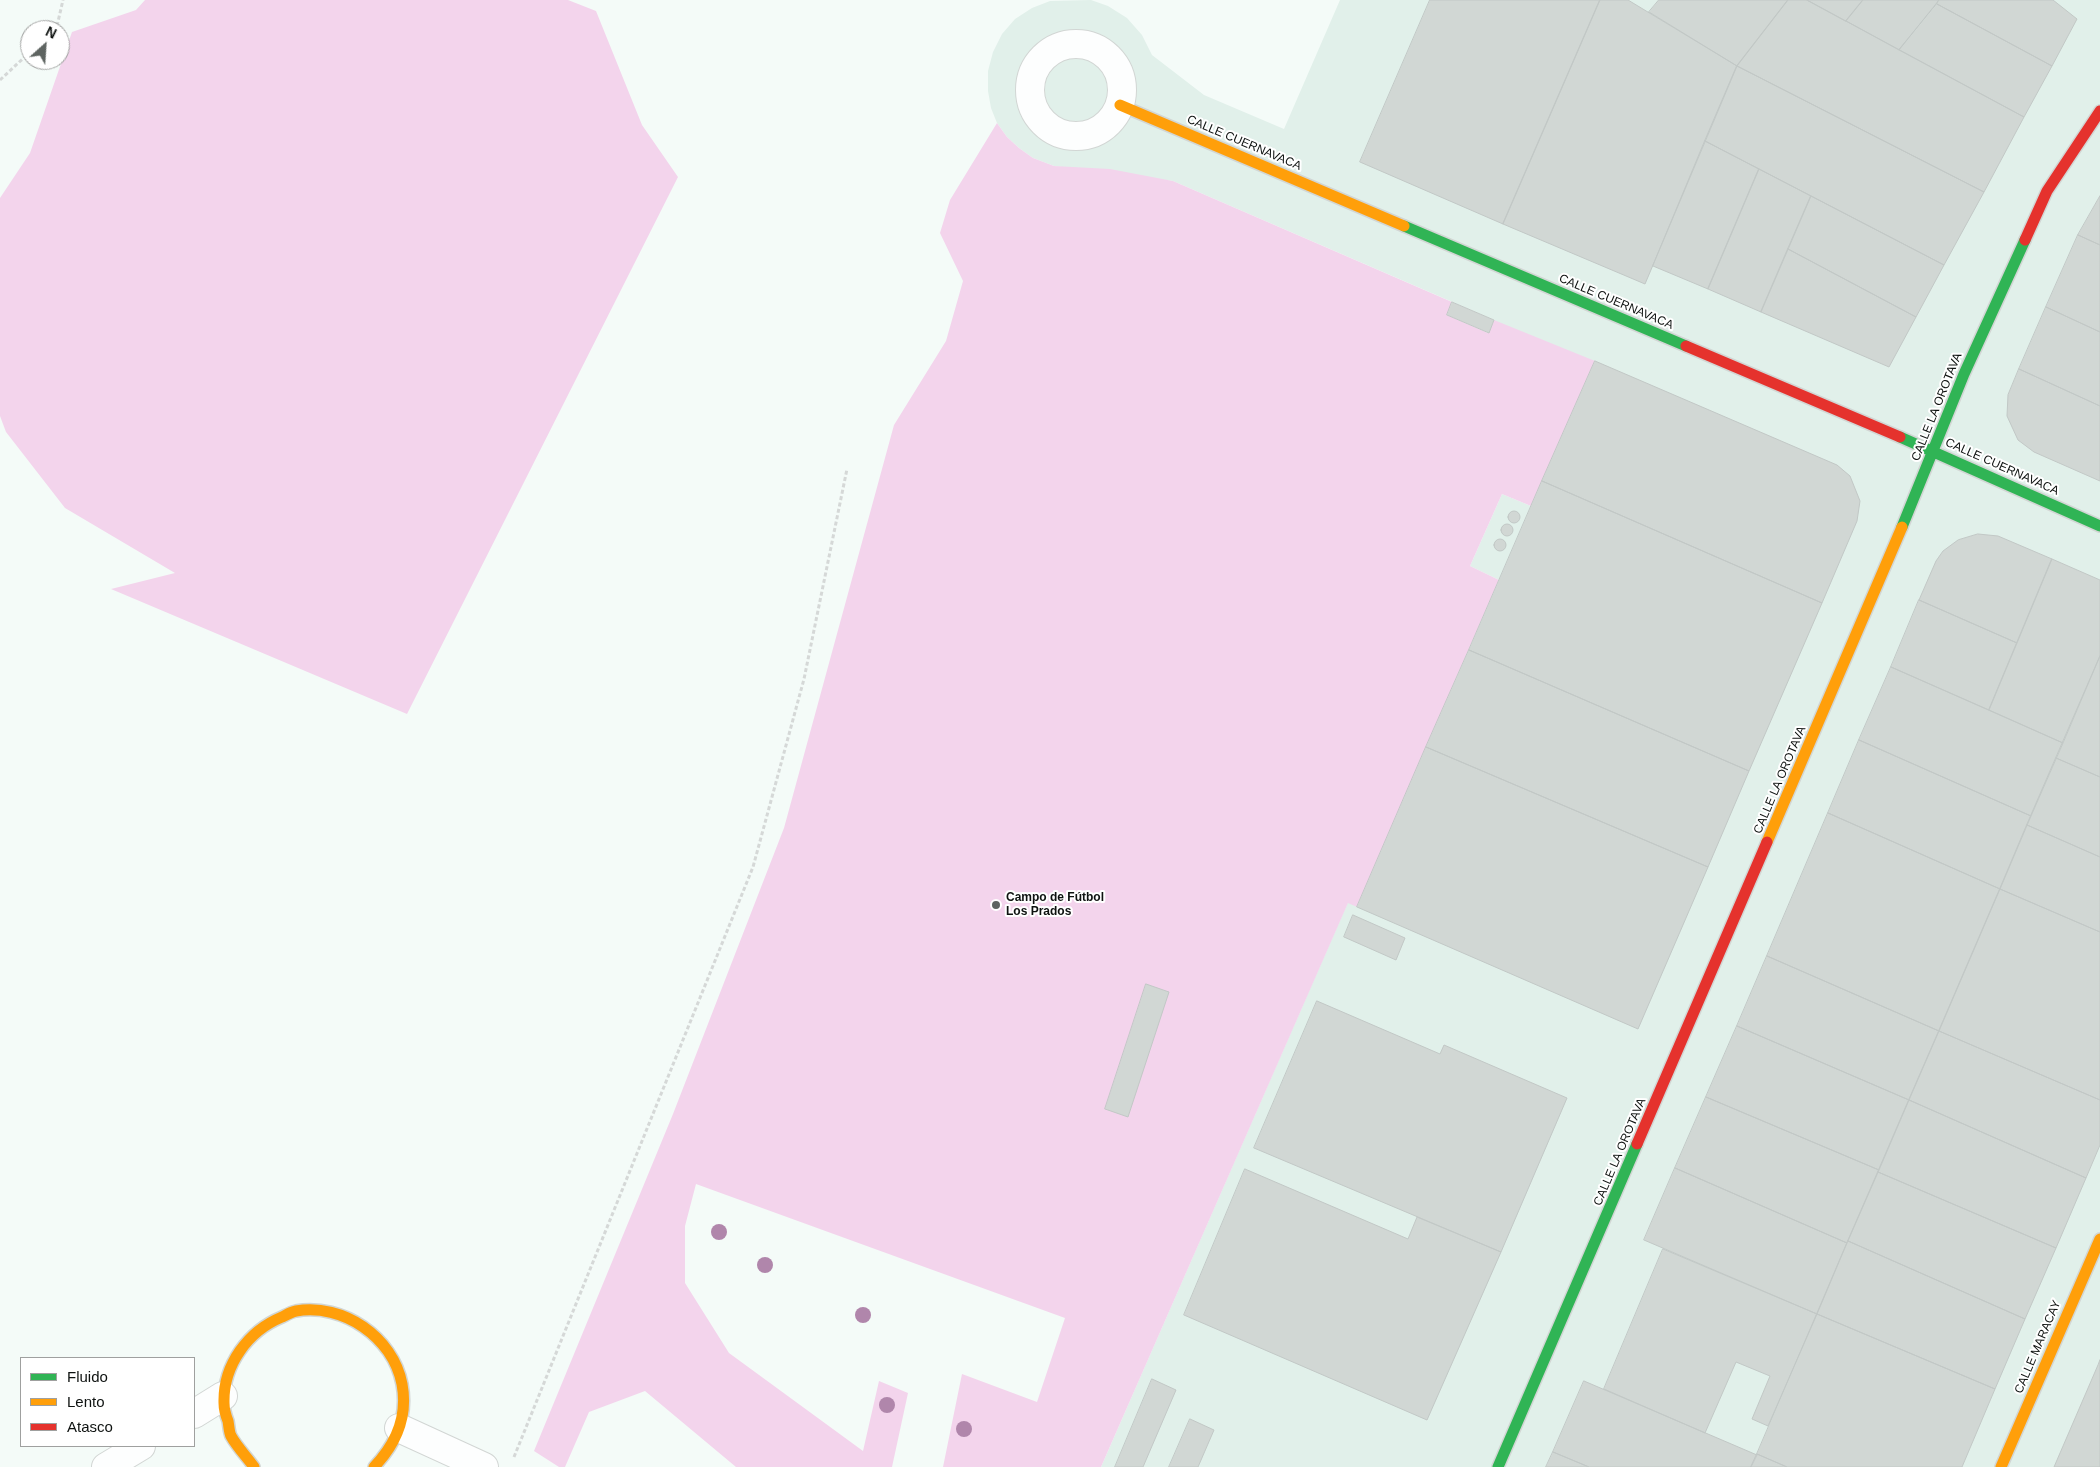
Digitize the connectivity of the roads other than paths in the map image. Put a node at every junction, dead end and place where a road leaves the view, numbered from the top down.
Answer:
1 (1120, 105) dead end
2 (2100, 111) edge
3 (1933, 451) junction
4 (2100, 526) edge
5 (2100, 1239) edge
6 (223, 1396) junction
7 (195, 1413) edge
8 (399, 1428) junction
9 (139, 1447) edge
10 (106, 1467) edge
11 (254, 1467) edge
12 (374, 1467) edge
13 (484, 1467) edge
14 (1498, 1467) edge
15 (2001, 1467) edge

1 - 3 street, CALLE CUERNAVACA
2 - 3 street, CALLE LA OROTAVA
3 - 4 street, CALLE CUERNAVACA
3 - 14 street, CALLE LA OROTAVA
5 - 15 street, CALLE MARACAY
6 - 7 street
6 - 8 street
6 - 11 street
8 - 12 street
8 - 13 street
9 - 10 street

